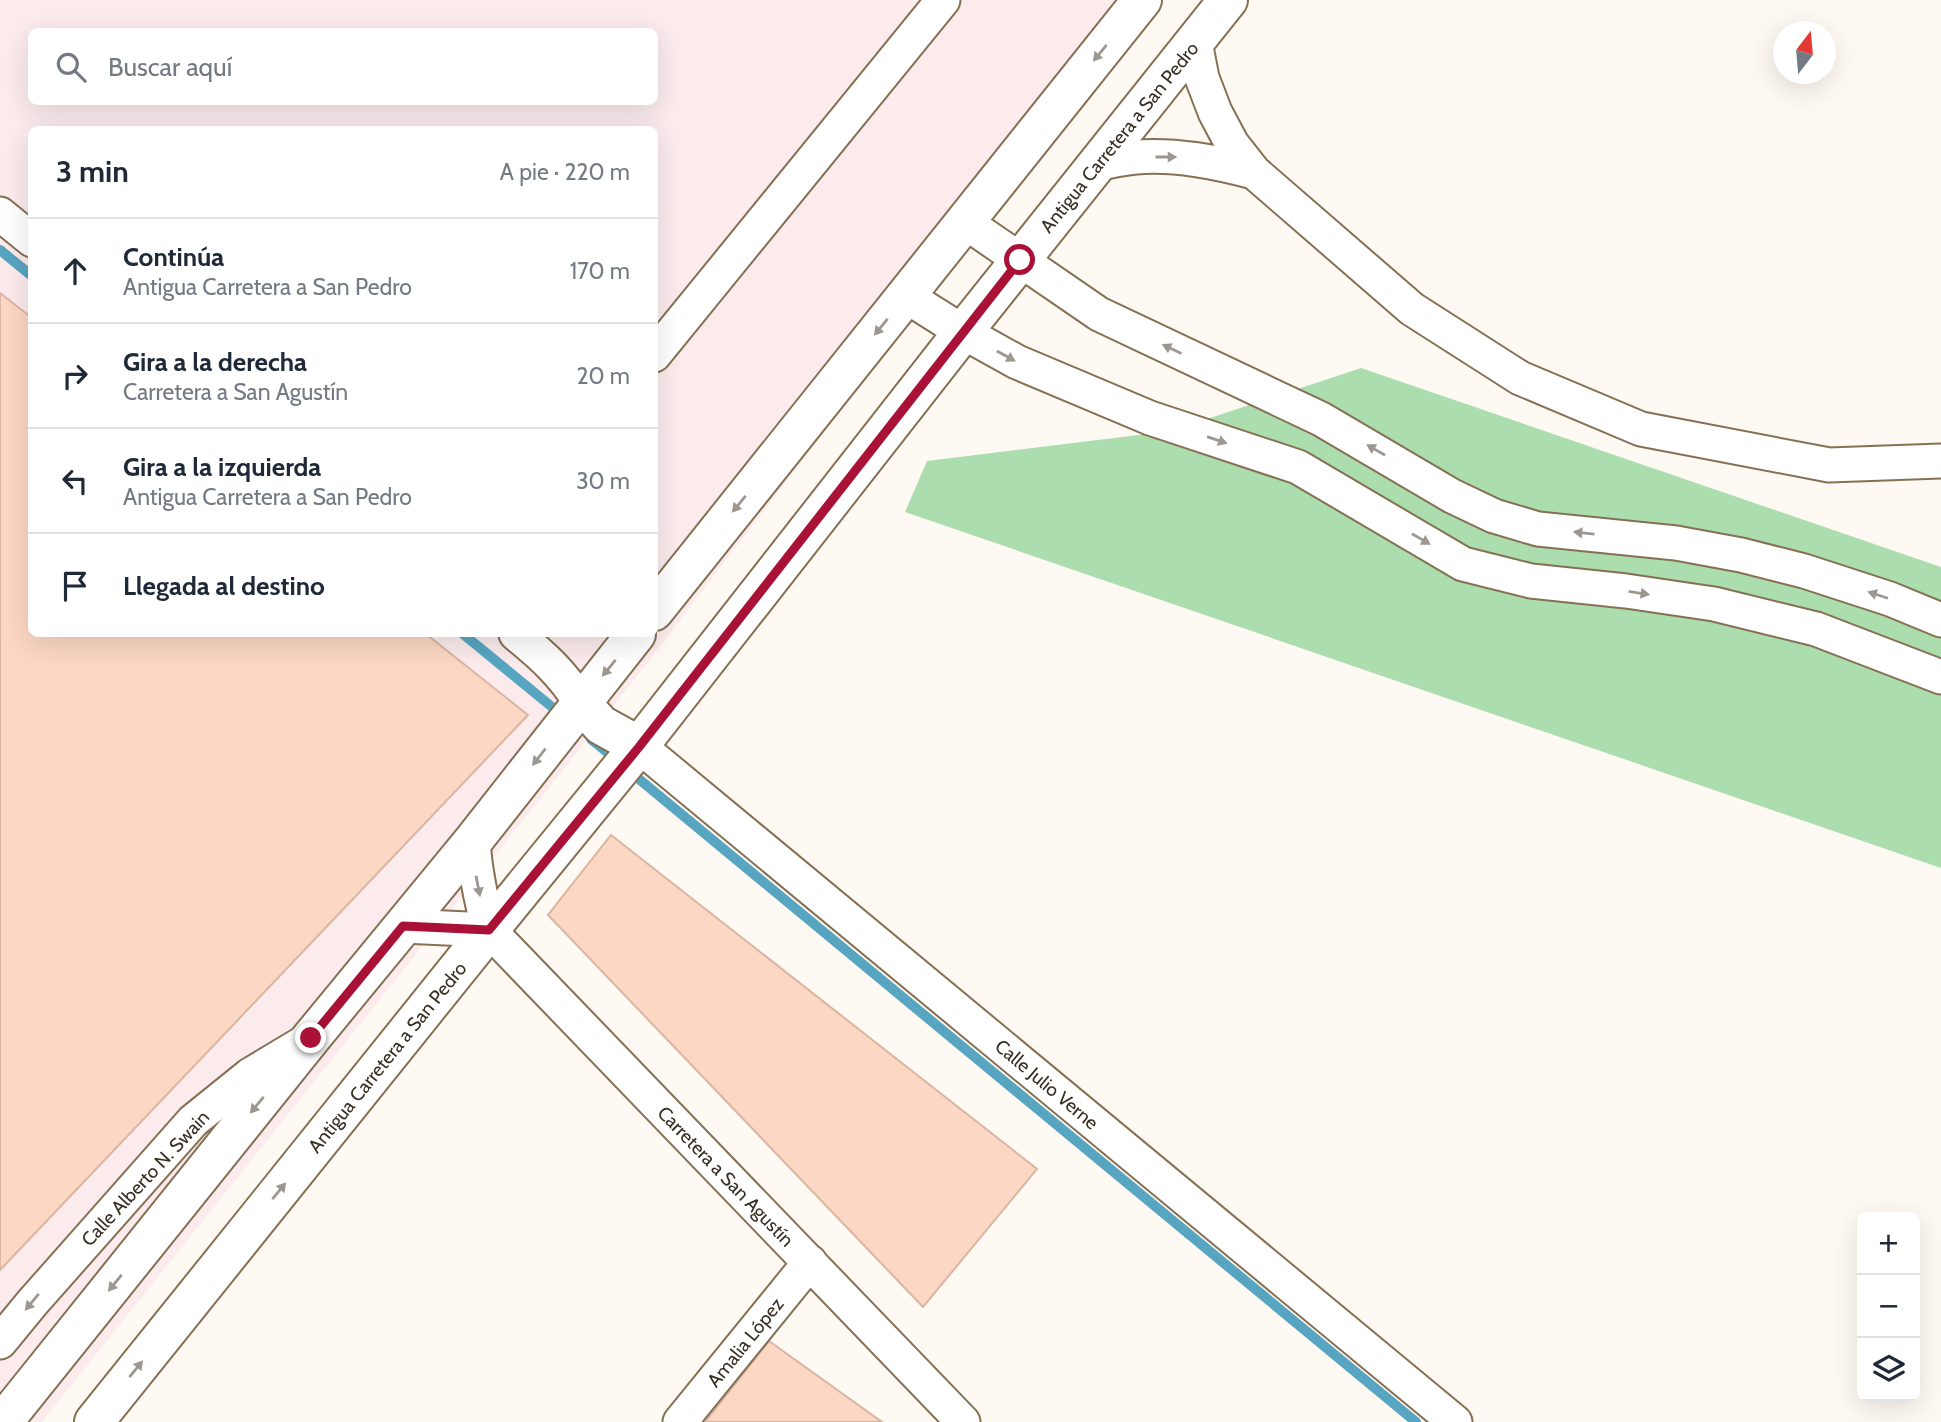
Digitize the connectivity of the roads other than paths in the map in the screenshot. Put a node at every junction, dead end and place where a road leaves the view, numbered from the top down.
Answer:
1 (943, 0) edge
2 (1142, 0) edge
3 (1228, 0) edge
4 (1195, 42) junction
5 (1098, 163) junction
6 (1254, 173) junction
7 (0, 214) edge
8 (965, 222) junction
9 (28, 237) edge
10 (1020, 260) junction
11 (906, 296) junction
12 (963, 332) junction
13 (658, 350) edge
14 (1941, 461) edge
15 (658, 606) edge
16 (1941, 620) edge
17 (520, 637) edge
18 (634, 637) edge
19 (1941, 677) edge
20 (581, 703) junction
21 (639, 747) junction
22 (473, 841) junction
23 (403, 926) junction
24 (489, 930) junction
25 (311, 1038) junction
26 (810, 1262) junction
27 (0, 1342) edge
28 (3, 1422) edge
29 (94, 1422) edge
30 (680, 1422) edge
31 (963, 1422) edge
32 (1455, 1422) edge

1 - 13 street
2 -> 8 main road
3 - 4 main road, Antigua Carretera a San Pedro
4 - 5 main road, Antigua Carretera a San Pedro
4 - 6 street
5 -> 6 street
5 - 10 main road, Antigua Carretera a San Pedro
6 - 14 street
7 - 9 street
8 - 10 street
8 - 11 main road
10 - 12 main road, Antigua Carretera a San Pedro
16 -> 10 street
11 - 12 street
11 -> 15 main road
12 -> 19 street
12 - 21 main road, Antigua Carretera a San Pedro
17 - 20 street
18 -> 20 main road
20 - 21 main road
20 -> 22 main road
21 - 24 main road, Antigua Carretera a San Pedro
21 - 32 street, Calle Julio Verne
22 - 23 main road
22 -> 24 street, Carretera a San Agustín
23 - 24 street
23 - 25 main road
24 - 26 street, Carretera a San Agustín
29 -> 24 main road, Antigua Carretera a San Pedro
25 -> 27 street, Calle Alberto N. Swain
25 -> 28 main road
26 - 30 street, Amalia López
26 - 31 street, Carretera a San Agustín

